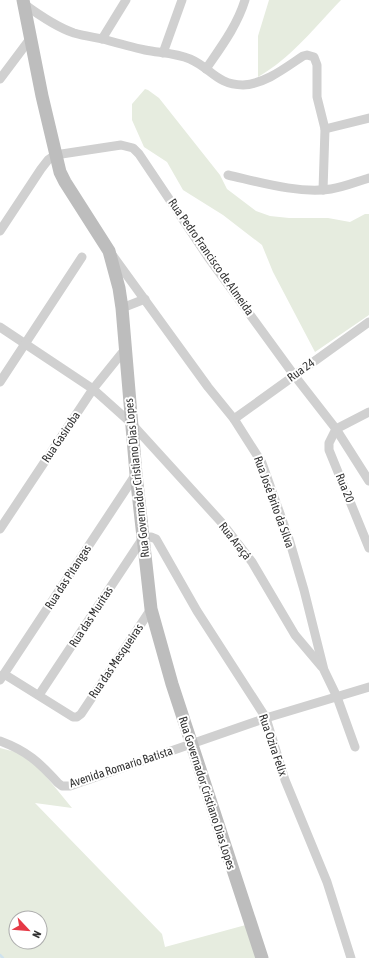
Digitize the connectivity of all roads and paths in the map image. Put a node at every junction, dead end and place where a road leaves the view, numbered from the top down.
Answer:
1 (182, 0) edge
2 (245, 0) edge
3 (125, 1) edge
4 (23, 2) edge
5 (30, 39) junction
6 (102, 39) junction
7 (163, 53) junction
8 (206, 69) junction
9 (0, 79) edge
10 (369, 118) edge
11 (325, 129) junction
12 (55, 155) junction
13 (228, 175) dead end
14 (369, 178) edge
15 (322, 190) junction
16 (0, 231) edge
17 (109, 251) junction
18 (82, 257) dead end
19 (145, 299) junction
20 (122, 308) junction
21 (369, 322) edge
22 (0, 327) edge
23 (26, 345) junction
24 (126, 348) junction
25 (294, 375) junction
26 (0, 382) edge
27 (93, 389) junction
28 (369, 412) edge
29 (234, 419) junction
30 (131, 423) junction
31 (336, 429) junction
32 (136, 474) junction
33 (369, 481) edge
34 (0, 529) edge
35 (143, 538) junction
36 (369, 548) edge
37 (151, 609) junction
38 (324, 670) junction
39 (2, 677) edge
40 (369, 687) edge
41 (39, 695) junction
42 (337, 697) junction
43 (266, 718) junction
44 (0, 741) edge
45 (191, 744) junction
46 (356, 747) dead end
47 (262, 958) edge
48 (351, 958) edge

1 - 7 street
2 - 8 street
3 - 6 street
4 - 5 street, Rua Governador Cristiano Dias Lopes
4 - 6 street
5 - 9 street
5 - 12 street, Rua Governador Cristiano Dias Lopes
6 - 7 street
7 - 8 street
8 - 11 street
10 - 11 street
11 - 15 street
12 - 16 street
12 - 17 street, Rua Governador Cristiano Dias Lopes
12 - 25 street, Rua Pedro Francisco de Almeida
13 - 15 street
14 - 15 street
17 - 19 street, Rua José Brito da Silva
17 - 20 street, Rua Governador Cristiano Dias Lopes
18 - 23 street
19 - 20 street
19 - 29 street, Rua José Brito da Silva
20 - 24 street, Rua Governador Cristiano Dias Lopes
21 - 25 street, Rua 24
22 - 23 street, Rua Araçá
23 - 26 street
23 - 27 street, Rua Araçá
24 - 27 street, Rua Gasiroba
24 - 30 street, Rua Governador Cristiano Dias Lopes
25 - 29 street, Rua 24
25 - 31 street, Rua Pedro Francisco de Almeida
27 - 30 street, Rua Araçá
27 - 34 street, Rua Gasiroba
28 - 31 street
29 - 38 street, Rua José Brito da Silva
30 - 32 street, Rua Governador Cristiano Dias Lopes
30 - 38 street, Rua Araçá
31 - 33 street, Rua Pedro Francisco de Almeida
31 - 36 street, Rua 20
32 - 35 street, Rua Governador Cristiano Dias Lopes
32 - 39 street, Rua das Pitangas
35 - 37 street, Rua Governador Cristiano Dias Lopes
35 - 41 street, Rua das Muritas
35 - 43 street, Rua Ozira Felix
37 - 41 street, Rua das Mesqueiras
37 - 45 street, Rua Governador Cristiano Dias Lopes
38 - 42 street, Rua José Brito da Silva
39 - 41 street
40 - 42 street, Avenida Romario Batista
42 - 43 street, Avenida Romario Batista
42 - 46 street, Rua José Brito da Silva
43 - 45 street, Avenida Romario Batista
43 - 48 street, Rua Ozira Felix
44 - 45 street, Avenida Romario Batista
45 - 47 street, Rua Governador Cristiano Dias Lopes

